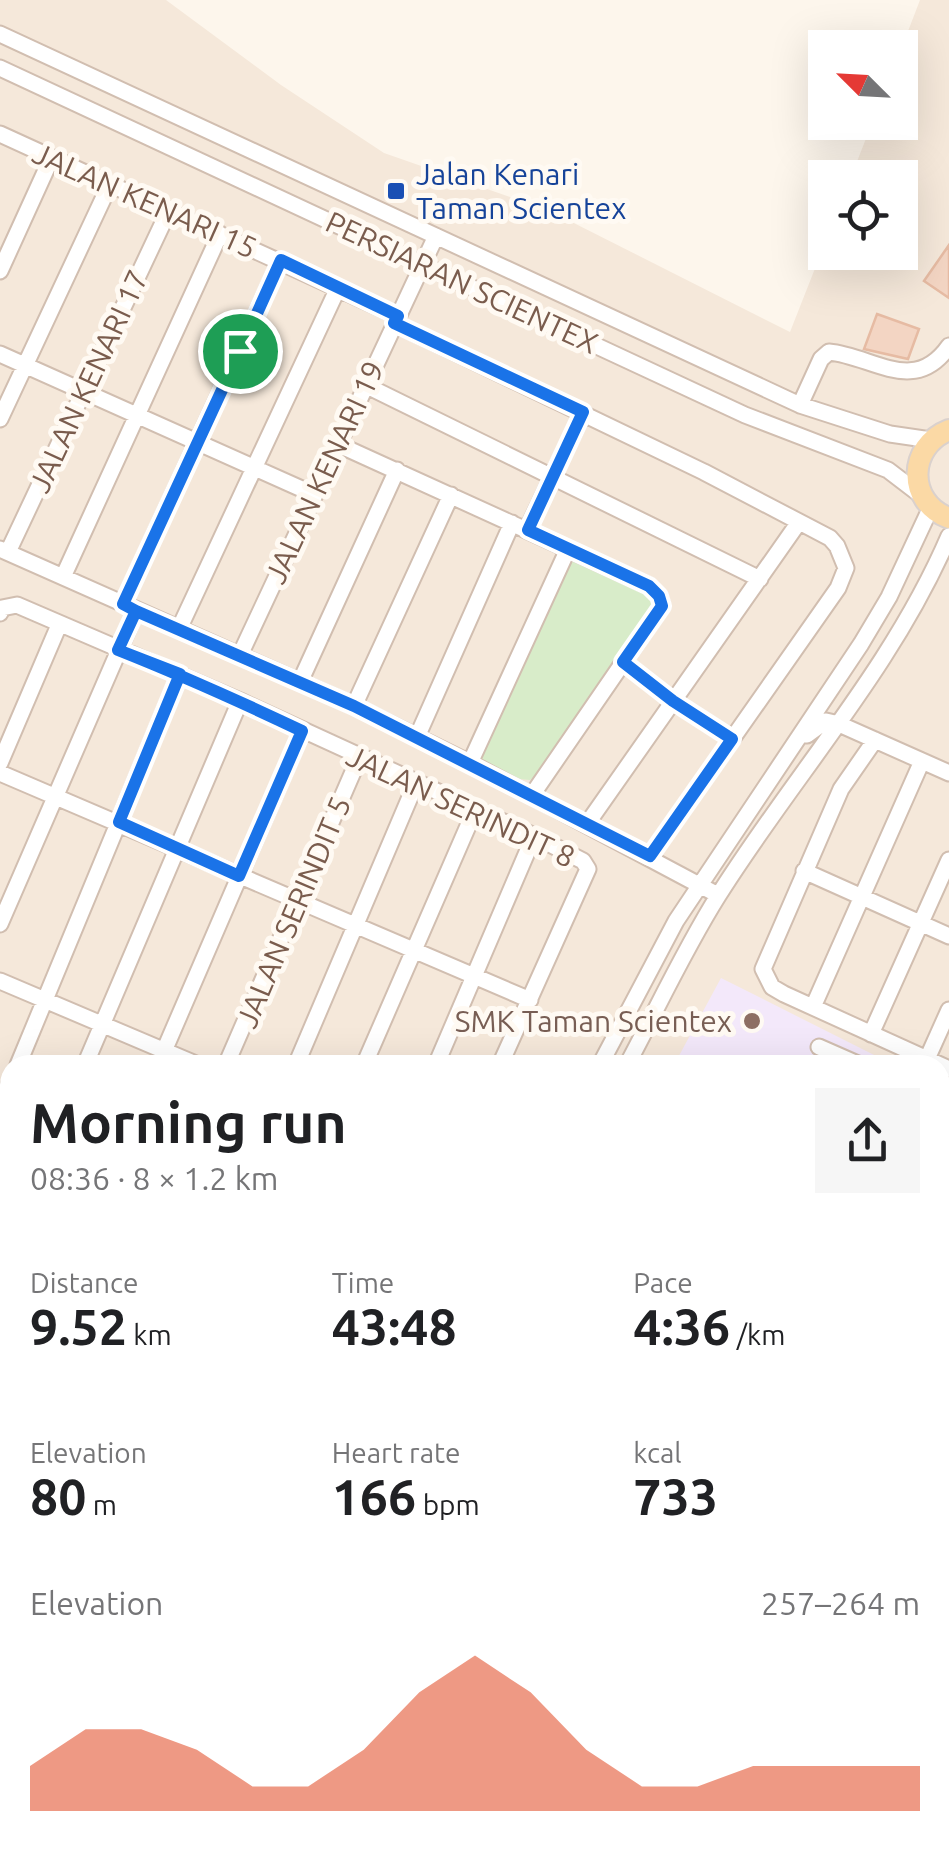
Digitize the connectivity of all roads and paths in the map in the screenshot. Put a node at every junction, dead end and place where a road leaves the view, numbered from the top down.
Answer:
1 (0, 34) edge
2 (0, 68) edge
3 (0, 134) edge
4 (51, 158) junction
5 (110, 184) junction
6 (169, 210) junction
7 (220, 234) junction
8 (436, 236) junction
9 (281, 260) junction
10 (424, 263) junction
11 (0, 271) edge
12 (338, 288) junction
13 (396, 320) junction
14 (949, 346) edge
15 (0, 354) edge
16 (25, 365) junction
17 (365, 385) junction
18 (82, 391) junction
19 (800, 404) junction
20 (583, 412) junction
21 (136, 415) junction
22 (0, 419) edge
23 (940, 435) edge
24 (199, 442) junction
25 (336, 444) junction
26 (254, 468) junction
27 (397, 470) junction
28 (554, 478) junction
29 (312, 494) junction
30 (451, 496) junction
31 (934, 507) edge
32 (799, 522) junction
33 (520, 526) junction
34 (949, 536) edge
35 (568, 549) junction
36 (4, 550) edge
37 (63, 577) junction
38 (760, 578) junction
39 (129, 608) junction
40 (1, 611) edge
41 (59, 625) junction
42 (179, 629) junction
43 (118, 650) junction
44 (240, 656) junction
45 (623, 662) junction
46 (180, 674) junction
47 (300, 682) junction
48 (240, 701) junction
49 (673, 701) junction
50 (354, 706) junction
51 (839, 724) junction
52 (302, 731) junction
53 (417, 737) junction
54 (732, 739) junction
55 (875, 740) junction
56 (792, 747) junction
57 (359, 758) junction
58 (922, 761) junction
59 (0, 763) edge
60 (470, 763) junction
61 (0, 773) edge
62 (949, 773) edge
63 (416, 783) junction
64 (532, 795) junction
65 (55, 796) junction
66 (474, 810) junction
67 (119, 822) junction
68 (588, 824) junction
69 (534, 836) junction
70 (177, 848) junction
71 (650, 856) junction
72 (949, 860) edge
73 (804, 871) junction
74 (239, 876) junction
75 (700, 885) junction
76 (718, 895) junction
77 (862, 897) junction
78 (299, 900) junction
79 (0, 924) edge
80 (356, 924) junction
81 (920, 924) junction
82 (949, 936) edge
83 (414, 949) junction
84 (474, 976) junction
85 (0, 981) edge
86 (45, 1000) junction
87 (530, 1000) junction
88 (813, 1007) junction
89 (949, 1010) edge
90 (102, 1024) junction
91 (871, 1034) junction
92 (818, 1047) dead end
93 (22, 1055) edge
94 (89, 1055) edge
95 (156, 1055) edge
96 (162, 1055) edge
97 (230, 1055) edge
98 (300, 1055) edge
99 (368, 1055) edge
100 (440, 1055) edge
101 (505, 1055) edge
102 (605, 1055) edge
103 (632, 1055) edge
104 (837, 1055) edge
105 (918, 1055) edge
106 (929, 1055) edge

1 - 8 street, PERSIARAN SCIENTEX
2 - 10 street, PERSIARAN SCIENTEX
3 - 4 street, JALAN KENARI 15
4 - 5 street, JALAN KENARI 15
4 - 11 street
5 - 6 street, JALAN KENARI 15
5 - 16 street
6 - 7 street, JALAN KENARI 15
6 - 18 street, JALAN KENARI 17
7 - 9 street, JALAN KENARI 15
7 - 21 street
8 - 10 street, JALAN KENARI 19
8 - 19 street, PERSIARAN SCIENTEX
9 - 12 street, JALAN KENARI 15
9 - 24 street
10 - 13 street, JALAN KENARI 19
10 - 31 street, PERSIARAN SCIENTEX
12 - 13 street, JALAN KENARI 15
12 - 26 street
13 - 17 street, JALAN KENARI 19
13 - 20 street, JALAN KENARI 15
14 - 19 street
15 - 16 street
16 - 18 street
16 - 22 street
17 - 25 street, JALAN KENARI 19
17 - 28 street
18 - 21 street
18 - 36 street, JALAN KENARI 17
19 - 23 street, PERSIARAN SCIENTEX
20 - 28 street
20 - 32 street, JALAN KENARI 15
21 - 24 street
21 - 37 street
23 - 31 main road
24 - 26 street
24 - 39 street
25 - 27 street
25 - 29 street, JALAN KENARI 19
26 - 29 street
26 - 42 street
27 - 30 street
27 - 47 street
28 - 33 street
28 - 38 street
29 - 44 street, JALAN KENARI 19
30 - 33 street
30 - 50 street
31 - 56 street
32 - 38 street
32 - 54 street, JALAN KENARI 15
33 - 35 street
33 - 53 street
34 - 51 street
35 - 45 street
35 - 60 street
36 - 37 street
37 - 39 street
38 - 49 street
39 - 42 street
39 - 43 street
40 - 41 street, JALAN SERINDIT 8
41 - 43 street, JALAN SERINDIT 8
41 - 59 street
42 - 44 street
43 - 46 street, JALAN SERINDIT 8
43 - 65 street
44 - 47 street
45 - 49 street
45 - 64 street
46 - 48 street, JALAN SERINDIT 8
46 - 67 street
47 - 50 street
48 - 52 street, JALAN SERINDIT 8
48 - 70 street
49 - 54 street
49 - 68 street
50 - 53 street
51 - 55 street
51 - 56 street
51 - 76 street
52 - 57 street, JALAN SERINDIT 8
52 - 74 street
53 - 60 street
54 - 71 street
55 - 58 street
55 - 73 street
56 - 75 street
57 - 63 street, JALAN SERINDIT 8
57 - 78 street, JALAN SERINDIT 5
58 - 62 street
58 - 77 street
60 - 64 street
61 - 65 street
63 - 66 street, JALAN SERINDIT 8
63 - 80 street
64 - 68 street
65 - 67 street
65 - 79 street
66 - 69 street, JALAN SERINDIT 8
66 - 83 street
67 - 70 street
67 - 86 street
68 - 71 street
69 - 84 street
69 - 87 street, JALAN SERINDIT 8
70 - 74 street
70 - 90 street
71 - 75 street
72 - 81 street
73 - 77 street
73 - 88 street
74 - 78 street
74 - 96 street
75 - 76 street
75 - 102 street
76 - 103 street
77 - 81 street
77 - 88 street
78 - 80 street
78 - 97 street, JALAN SERINDIT 5
80 - 83 street
80 - 98 street
81 - 82 street
81 - 91 street
83 - 84 street
83 - 99 street
84 - 87 street
84 - 100 street
85 - 86 street
86 - 90 street
86 - 93 street
87 - 101 street
88 - 91 street
89 - 106 street
90 - 94 street
90 - 95 street
91 - 105 street
92 - 104 street

